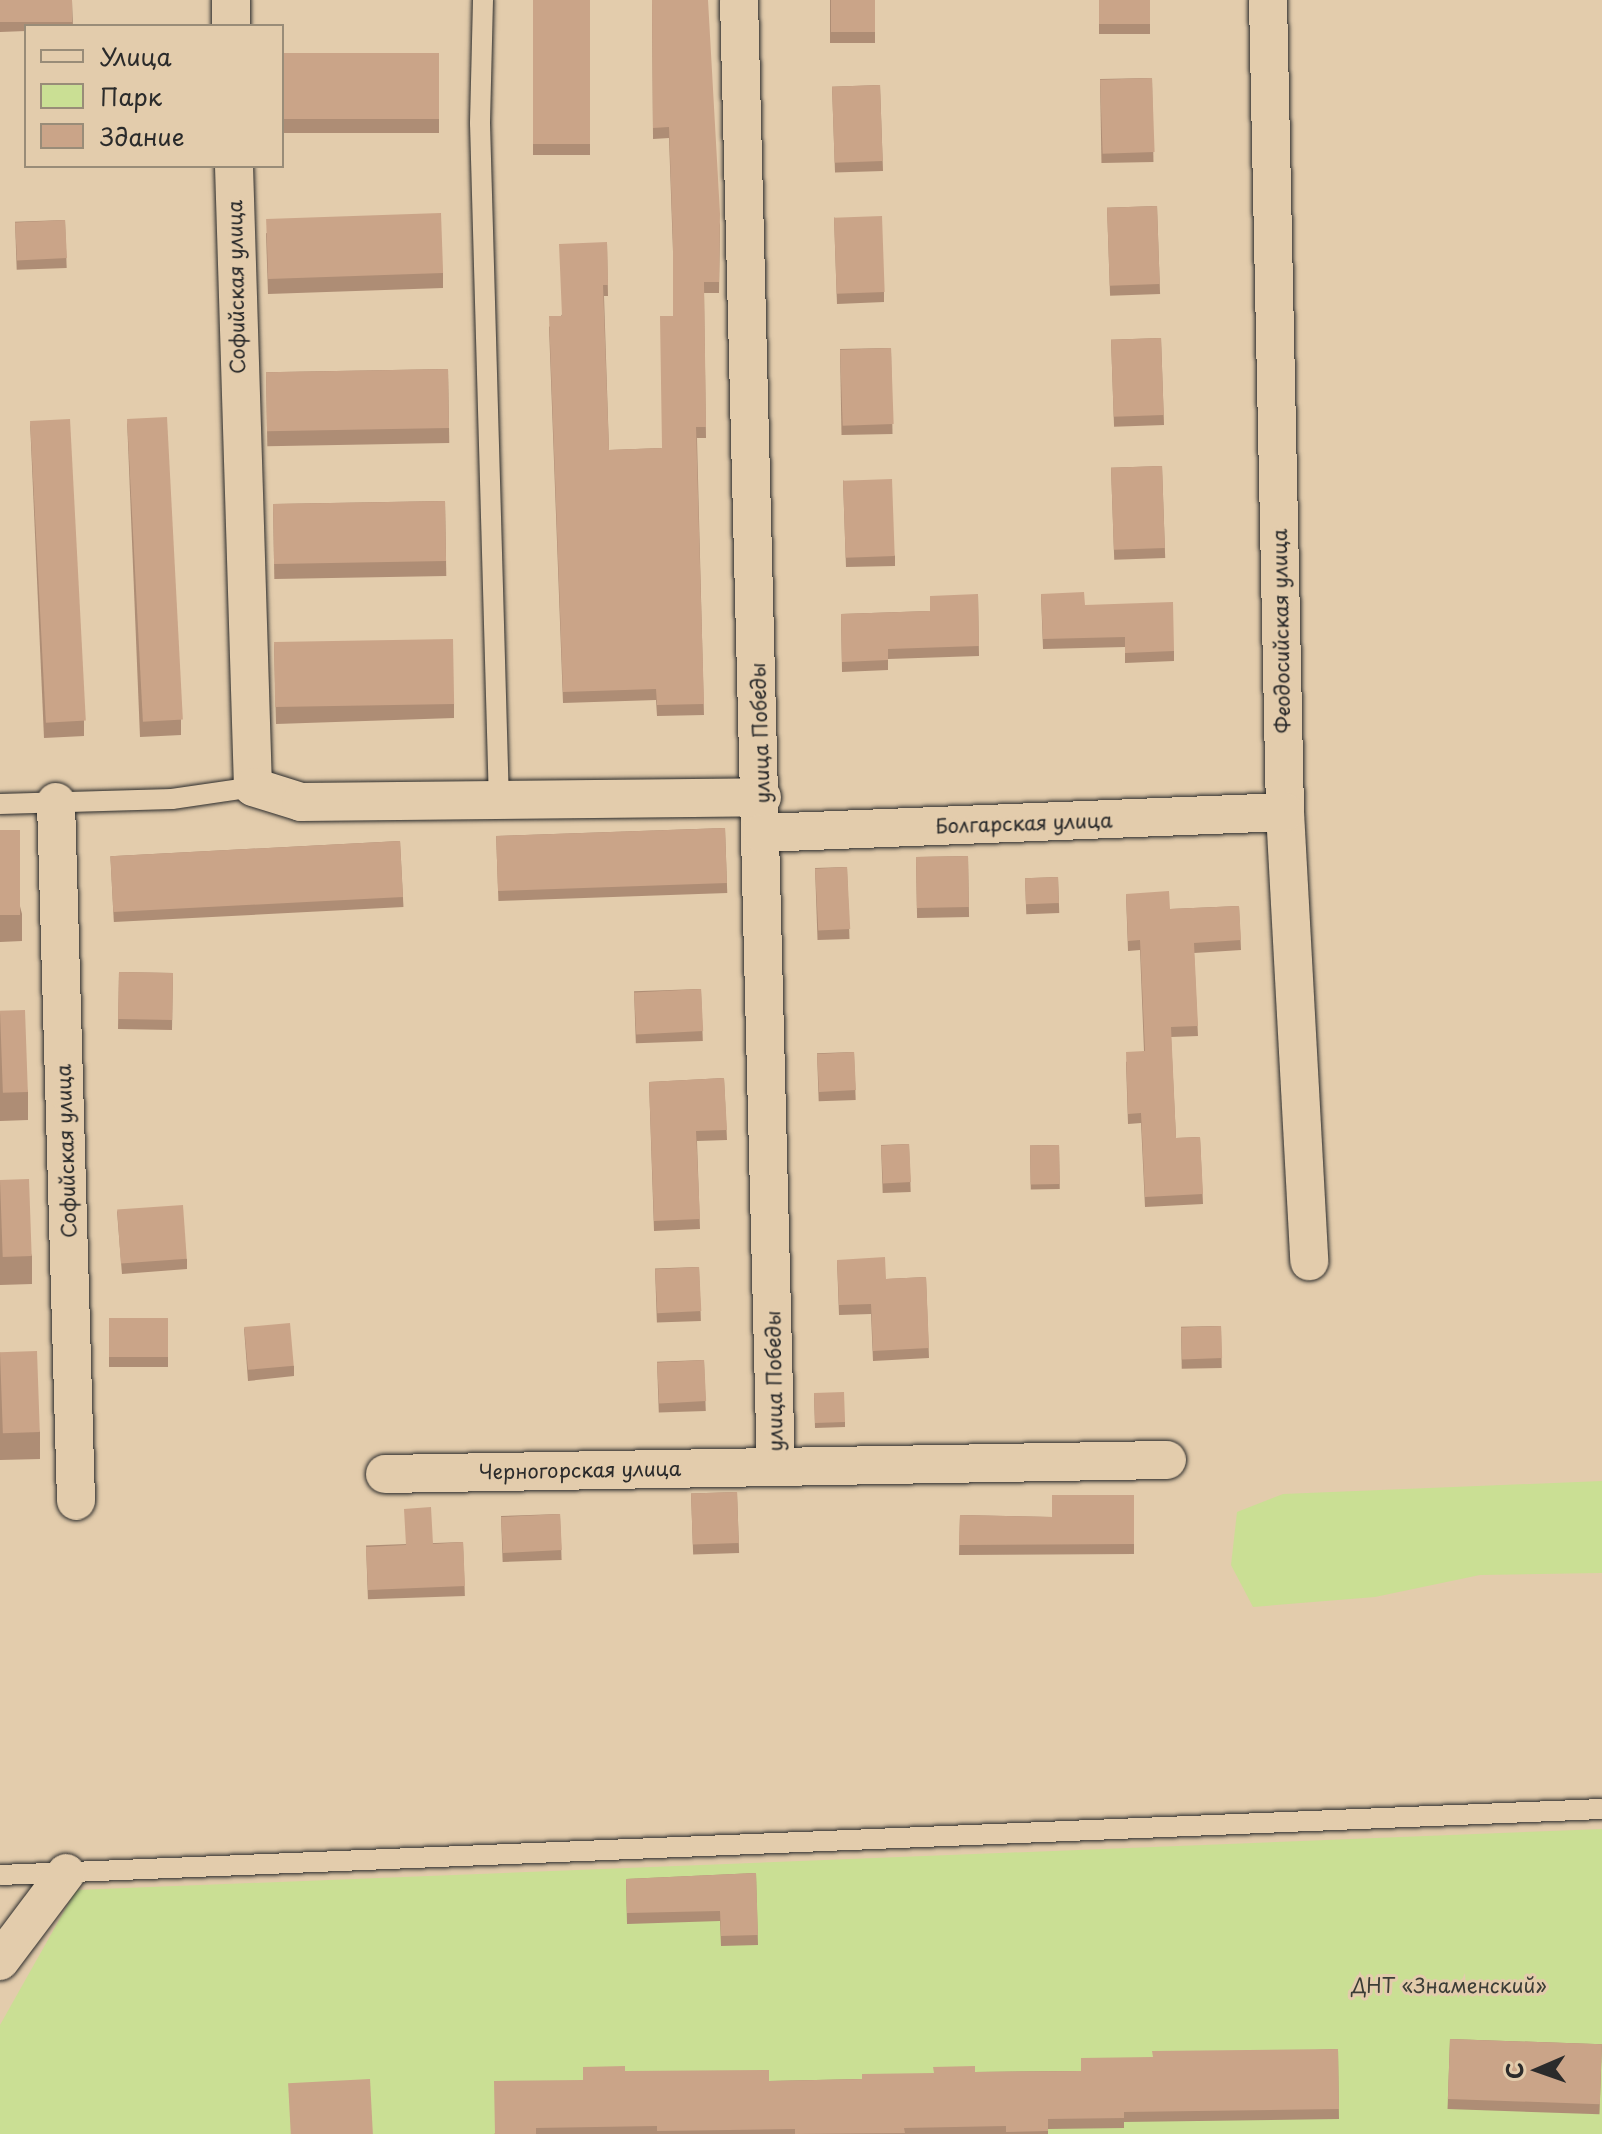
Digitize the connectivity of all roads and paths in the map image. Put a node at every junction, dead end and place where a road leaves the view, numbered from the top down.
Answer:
1 (231, 0) edge
2 (483, 0) edge
3 (739, 0) edge
4 (1268, 0) edge
5 (231, 24) edge
6 (234, 168) edge
7 (253, 787) junction
8 (56, 802) junction
9 (499, 802) junction
10 (0, 804) edge
11 (1285, 812) junction
12 (762, 815) junction
13 (1309, 1261) dead end
14 (1167, 1460) dead end
15 (776, 1467) junction
16 (385, 1474) dead end
17 (76, 1501) dead end
18 (1602, 1809) edge
19 (66, 1873) junction
20 (0, 1875) edge
21 (0, 1961) edge

1 - 5 street
2 - 9 lane
3 - 12 street, улица Победы
4 - 11 street, Феодосийская улица
6 - 7 street, Софийская улица
7 - 8 lane
7 - 9 street, Болгарская улица
8 - 10 lane
8 - 17 street, Софийская улица
9 - 12 street, Болгарская улица
11 - 12 street, Болгарская улица
11 - 13 street, Феодосийская улица
12 - 15 street, улица Победы
14 - 15 street, Черногорская улица
15 - 16 street, Черногорская улица
18 - 19 lane
19 - 20 lane
19 - 21 street

